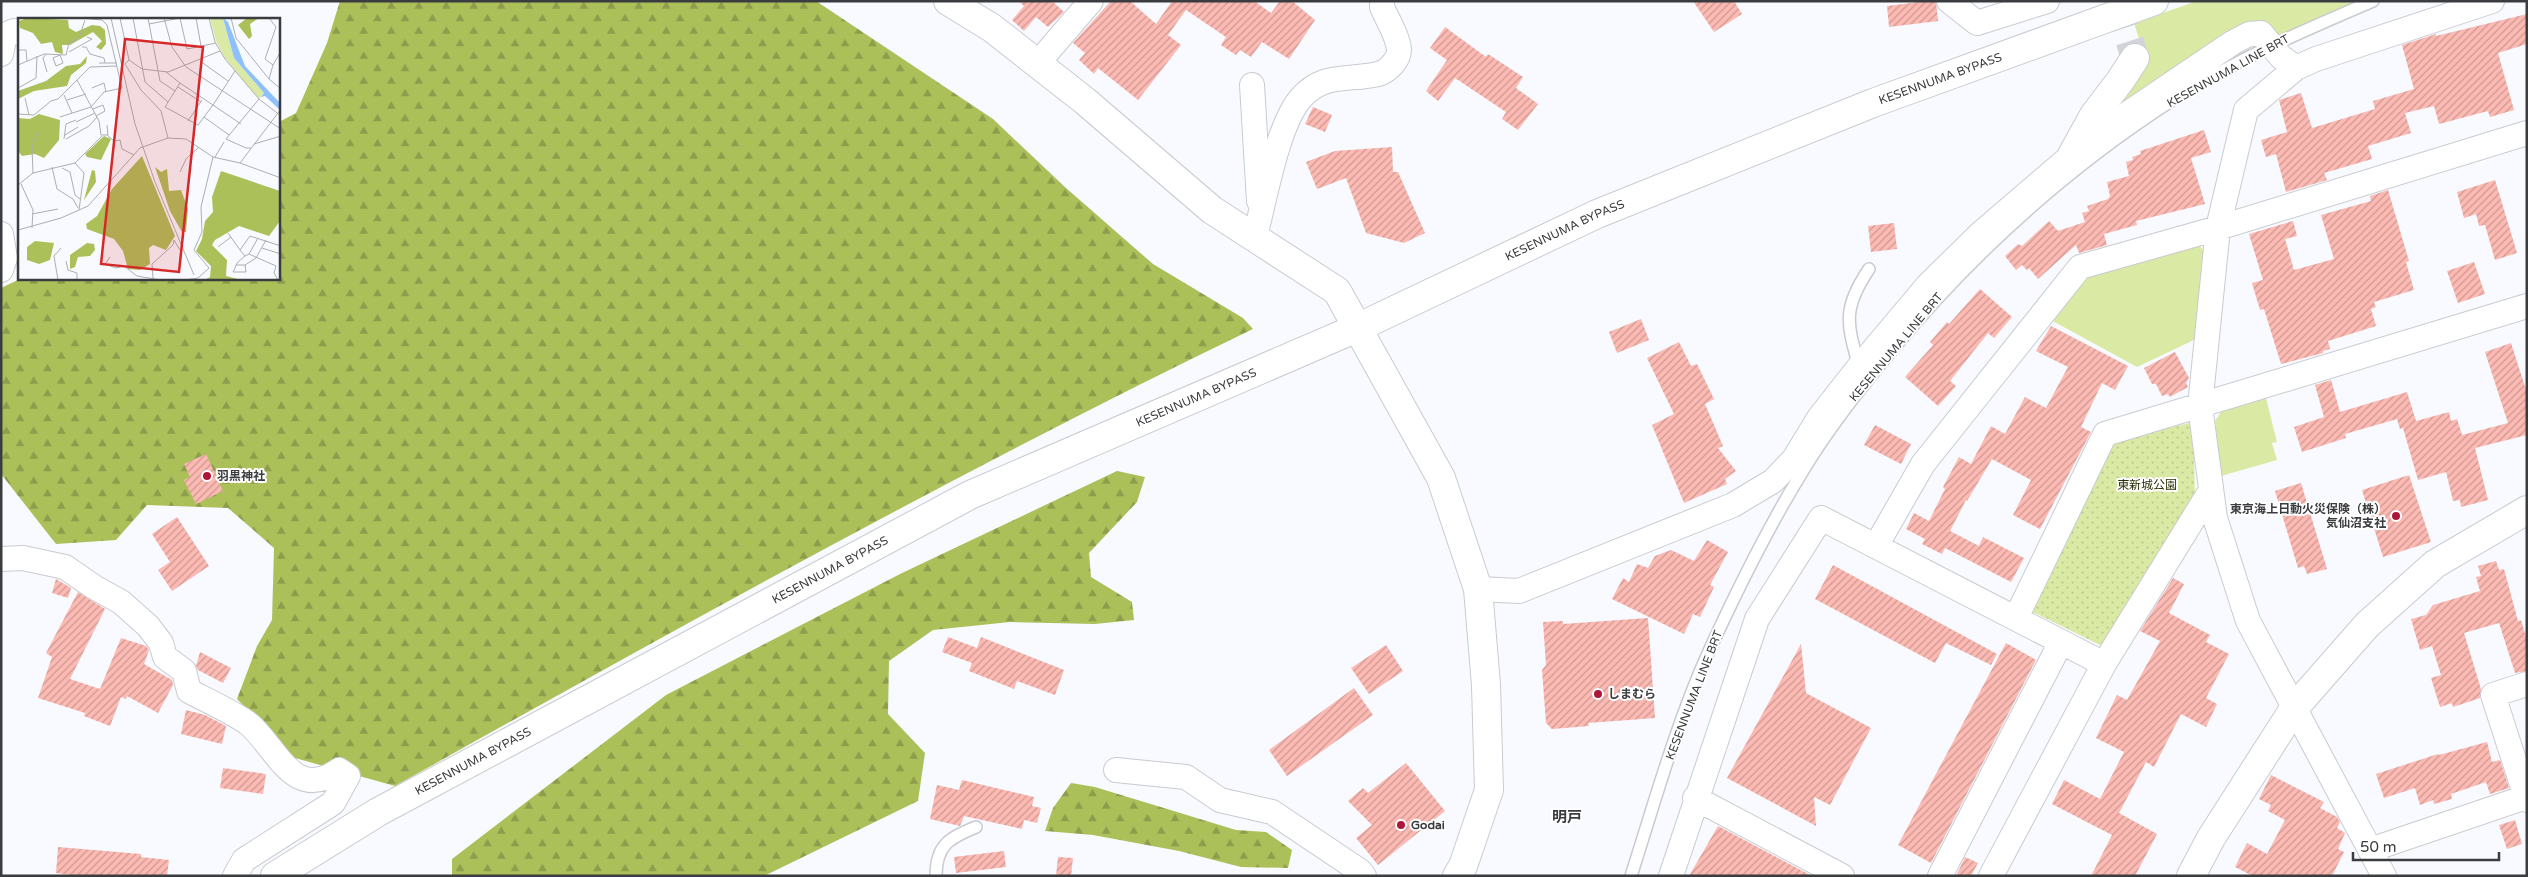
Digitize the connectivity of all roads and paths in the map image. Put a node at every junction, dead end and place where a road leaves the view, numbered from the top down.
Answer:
1 (948, 1) edge
2 (1091, 1) edge
3 (1382, 1) edge
4 (1949, 1) edge
5 (2047, 1) edge
6 (2154, 1) edge
7 (2373, 1) edge
8 (2492, 1) edge
9 (18, 33) edge
10 (2272, 45) junction
11 (1, 54) edge
12 (2135, 58) dead end
13 (1037, 64) junction
14 (2296, 68) junction
15 (1252, 85) dead end
16 (2527, 133) edge
17 (2072, 154) junction
18 (1258, 226) junction
19 (2218, 228) junction
20 (1, 234) edge
21 (1869, 269) dead end
22 (1, 270) edge
23 (2527, 306) edge
24 (1357, 328) junction
25 (1859, 367) junction
26 (2200, 406) junction
27 (2211, 490) junction
28 (2527, 510) edge
29 (1876, 546) junction
30 (1, 559) edge
31 (1478, 590) junction
32 (2016, 618) junction
33 (2061, 642) junction
34 (2104, 664) junction
35 (2527, 684) edge
36 (2295, 707) junction
37 (1116, 770) dead end
38 (1695, 798) junction
39 (2526, 798) edge
40 (976, 827) dead end
41 (2374, 866) edge
42 (236, 876) edge
43 (275, 876) edge
44 (936, 876) edge
45 (1364, 876) edge
46 (1457, 876) edge
47 (1631, 876) edge
48 (1671, 876) edge
49 (1842, 876) edge
50 (1940, 876) edge
51 (1991, 876) edge
52 (2191, 876) edge

1 - 13 main road
2 - 13 street
3 - 18 street
4 - 5 street
6 - 24 main road, KESENNUMA BYPASS
7 - 10 lane, KESENNUMA LINE BRT
8 - 14 street
9 - 11 street
10 - 14 street
10 - 17 street
10 - 47 lane, KESENNUMA LINE BRT
12 - 17 main road
13 - 18 main road
14 - 19 street
15 - 18 street
16 - 19 street
17 - 25 street
18 - 24 main road
19 - 26 street
19 - 29 street
20 - 22 street
21 - 25 lane
23 - 26 street
24 - 31 main road
24 - 43 main road, KESENNUMA BYPASS
25 - 31 street
26 - 27 street
26 - 32 street
27 - 34 street
27 - 36 street
28 - 36 main road
29 - 32 street
29 - 38 street
30 - 42 street
31 - 46 main road
32 - 33 street
33 - 34 street
33 - 50 street
34 - 51 street
35 - 39 street
36 - 41 street
36 - 52 main road
37 - 45 street
38 - 48 street
38 - 49 street
39 - 41 street
40 - 44 lane

